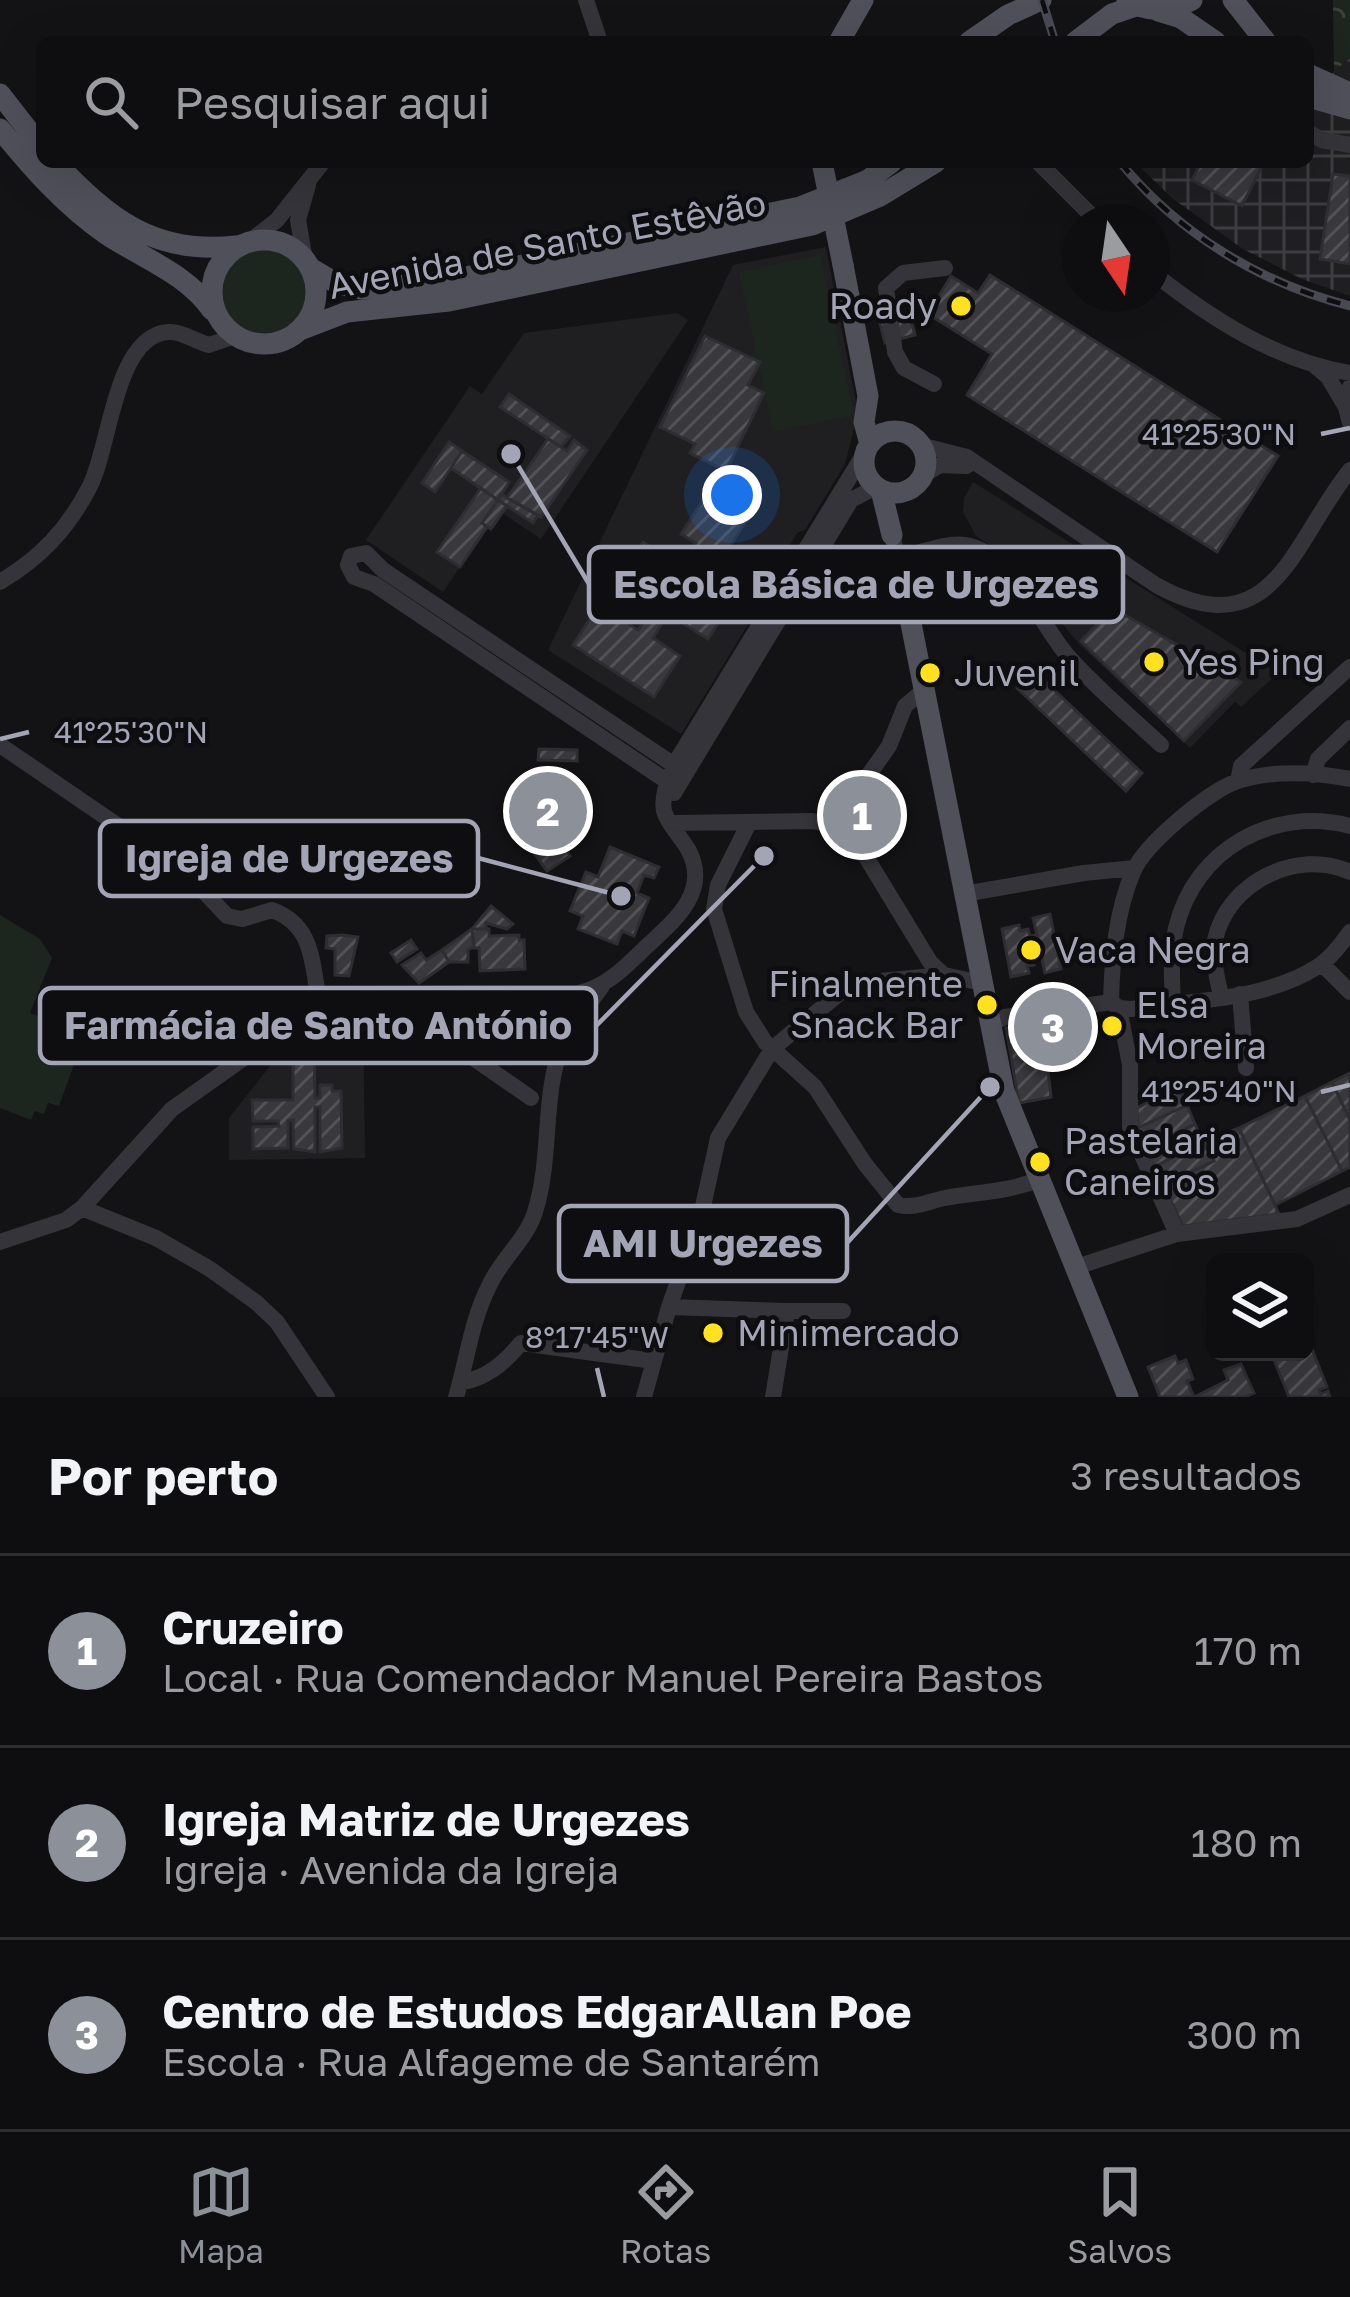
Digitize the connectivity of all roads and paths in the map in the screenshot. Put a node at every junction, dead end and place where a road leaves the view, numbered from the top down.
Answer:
1 (586, 0) edge
2 (863, 0) edge
3 (1041, 0) edge
4 (1192, 0) edge
5 (1234, 0) edge
6 (1140, 6) edge
7 (598, 36) edge
8 (842, 36) edge
9 (978, 36) edge
10 (1083, 36) edge
11 (1207, 36) edge
12 (1261, 36) edge
13 (1314, 77) edge
14 (0, 94) edge
15 (1348, 95) edge
16 (1314, 97) edge
17 (0, 128) edge
18 (1314, 135) edge
19 (36, 140) edge
20 (1350, 146) edge
21 (36, 168) edge
22 (36, 168) edge
23 (61, 168) edge
24 (823, 168) edge
25 (884, 168) edge
26 (926, 168) edge
27 (1046, 168) edge
28 (317, 169) edge
29 (1081, 204) edge
30 (243, 244) junction
31 (309, 264) junction
32 (945, 268) dead end
33 (1170, 285) edge
34 (227, 328) junction
35 (300, 330) junction
36 (1315, 366) junction
37 (1350, 373) edge
38 (934, 384) dead end
39 (1347, 395) edge
40 (868, 396) junction
41 (1350, 423) edge
42 (893, 432) junction
43 (920, 445) junction
44 (868, 447) junction
45 (1350, 454) edge
46 (923, 475) junction
47 (1345, 476) edge
48 (995, 478) junction
49 (886, 490) junction
50 (892, 535) joint
51 (898, 558) junction
52 (0, 582) edge
53 (1350, 667) edge
54 (925, 690) junction
55 (1350, 728) edge
56 (0, 745) edge
57 (1161, 746) dead end
58 (670, 773) junction
59 (1313, 776) junction
60 (1350, 779) edge
61 (1238, 781) junction
62 (671, 823) junction
63 (835, 824) junction
64 (748, 825) junction
65 (1350, 826) edge
66 (1134, 868) junction
67 (1350, 872) edge
68 (964, 894) junction
69 (690, 899) junction
70 (714, 909) junction
71 (1350, 932) edge
72 (1322, 964) junction
73 (944, 975) junction
74 (982, 983) junction
75 (603, 985) junction
76 (1350, 992) edge
77 (391, 994) junction
78 (569, 994) junction
79 (1240, 994) junction
80 (1221, 997) junction
81 (320, 1004) junction
82 (1173, 1004) junction
83 (1115, 1005) junction
84 (575, 1018) junction
85 (990, 1024) junction
86 (772, 1049) junction
87 (1246, 1068) dead end
88 (531, 1098) dead end
89 (1040, 1179) junction
90 (1350, 1195) edge
91 (82, 1208) junction
92 (1177, 1234) junction
93 (0, 1243) edge
94 (1076, 1267) junction
95 (669, 1307) junction
96 (787, 1311) junction
97 (843, 1312) dead end
98 (653, 1361) junction
99 (458, 1390) edge
100 (327, 1397) edge
101 (644, 1397) edge
102 (773, 1397) edge
103 (1128, 1397) edge

1 - 7 street
2 - 8 main road
3 - 9 main road
4 - 6 main road
5 - 12 main road
6 - 10 main road
6 - 11 main road
13 - 15 main road
14 - 19 main road
15 - 16 main road
17 - 21 main road
18 - 20 street
22 - 34 main road
23 - 30 main road
24 - 40 main road, bridge
25 - 31 main road, Avenida de Santo Estêvão
26 - 35 main road, Avenida de Santo Estêvão
27 - 29 street
28 - 30 street
28 - 31 street
30 - 31 main road
30 - 34 main road
31 - 35 main road
32 - 38 street
33 - 36 street
34 - 35 main road
34 - 52 street
36 - 37 street
36 - 39 street
39 - 41 street
40 - 42 main road
40 - 44 main road
42 - 43 main road
42 - 44 main road
43 - 46 main road
43 - 48 street
44 - 49 main road
44 - 58 street
45 - 47 street
46 - 48 street
46 - 49 main road
47 - 48 street
49 - 50 main road
49 - 62 street
50 - 51 street
51 - 54 main road
51 - 57 street
53 - 61 street
54 - 63 street
54 - 68 main road
55 - 59 street
56 - 81 street
58 - 58 street
58 - 62 street
59 - 60 street
59 - 61 street
61 - 66 street
62 - 64 street
62 - 69 street
63 - 64 street
63 - 73 street
64 - 70 street
65 - 82 street
66 - 68 street
66 - 83 street
67 - 80 street
68 - 74 main road
69 - 70 street
69 - 75 street
70 - 86 street
71 - 72 street
72 - 76 street
72 - 79 street
73 - 74 street
73 - 86 street
74 - 85 main road
75 - 78 street
75 - 84 street
77 - 78 street
77 - 81 street
77 - 88 street
78 - 84 street
79 - 80 street
79 - 87 street
80 - 82 street
81 - 91 street
82 - 83 street
83 - 85 street
83 - 92 street
84 - 99 street
85 - 89 main road
86 - 89 street
86 - 95 street
89 - 94 main road
90 - 92 street
91 - 93 street
91 - 100 street
92 - 94 street
94 - 103 main road
95 - 96 street
95 - 98 street
96 - 97 street
96 - 102 street
98 - 99 street
98 - 101 street

